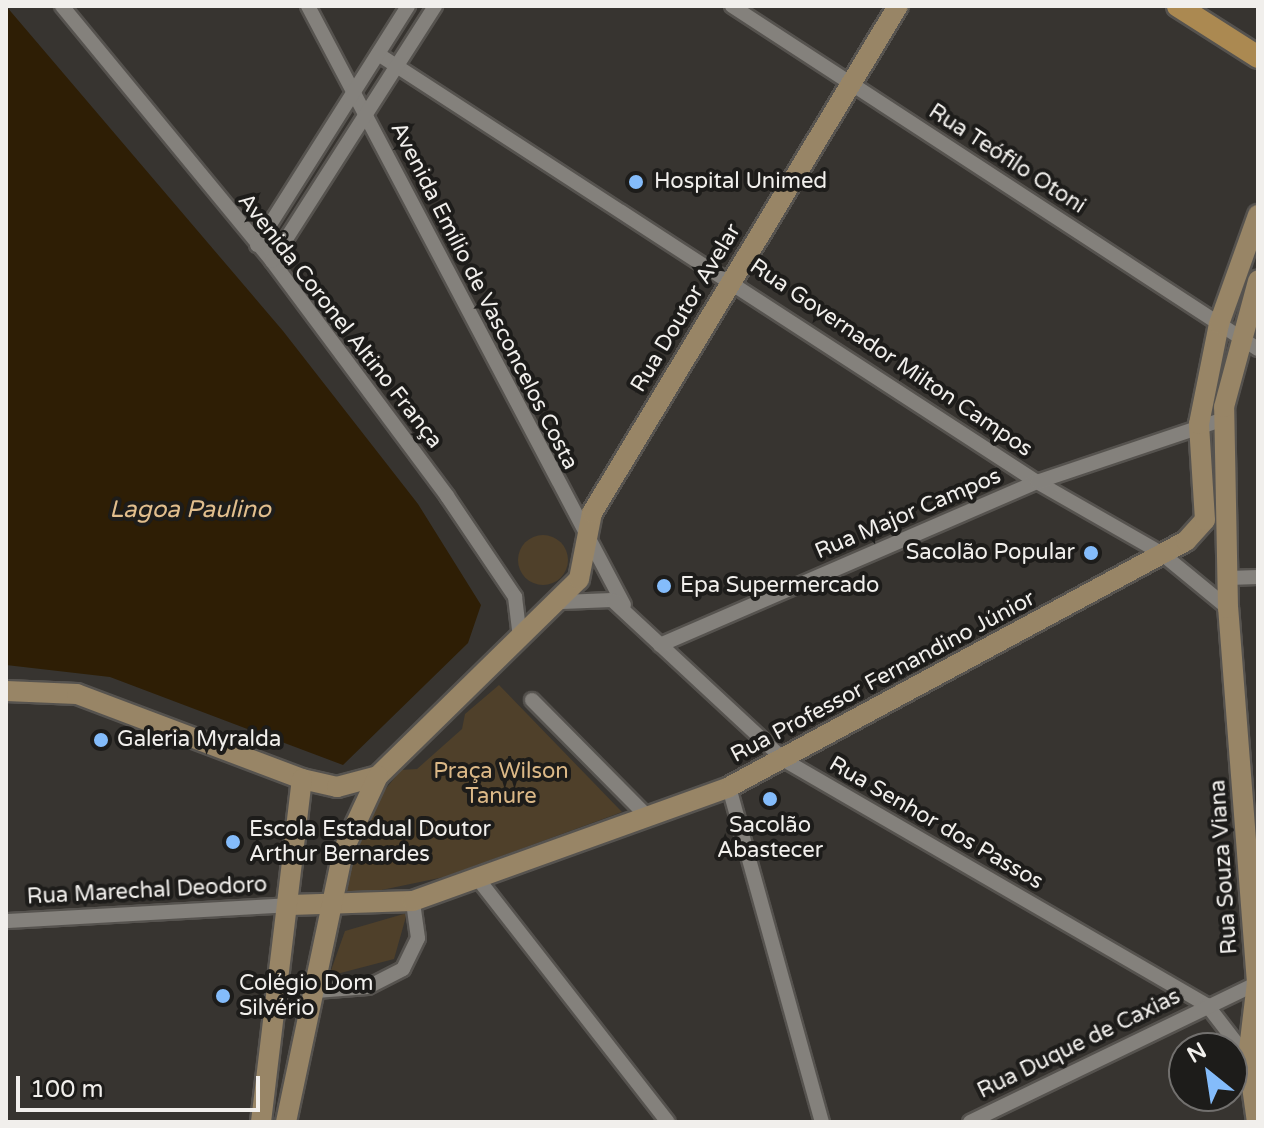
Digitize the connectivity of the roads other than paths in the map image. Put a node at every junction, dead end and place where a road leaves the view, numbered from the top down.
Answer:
1 (62, 6) edge
2 (308, 6) edge
3 (408, 6) edge
4 (435, 6) edge
5 (732, 6) edge
6 (898, 6) edge
7 (1178, 6) edge
8 (1198, 13) edge
9 (1226, 36) junction
10 (1258, 38) edge
11 (378, 54) junction
12 (1258, 57) edge
13 (397, 64) junction
14 (852, 85) junction
15 (355, 90) junction
16 (366, 113) junction
17 (1258, 215) edge
18 (257, 245) junction
19 (272, 261) junction
20 (731, 278) junction
21 (1258, 281) edge
22 (1219, 324) junction
23 (1238, 336) junction
24 (1258, 349) edge
25 (1224, 419) junction
26 (1199, 424) junction
27 (1037, 482) junction
28 (591, 553) junction
29 (1161, 553) junction
30 (1258, 577) edge
31 (1228, 578) junction
32 (562, 602) junction
33 (1228, 608) junction
34 (631, 616) junction
35 (520, 642) junction
36 (660, 645) junction
37 (6, 691) edge
38 (532, 700) dead end
39 (784, 760) junction
40 (378, 776) junction
41 (302, 779) junction
42 (729, 787) junction
43 (643, 812) junction
44 (478, 879) junction
45 (413, 901) junction
46 (290, 905) junction
47 (333, 909) junction
48 (6, 921) edge
49 (1258, 983) edge
50 (316, 991) junction
51 (1207, 1005) junction
52 (1228, 1032) edge
53 (1248, 1058) joint
54 (1257, 1092) edge
55 (261, 1122) edge
56 (286, 1122) edge
57 (668, 1122) edge
58 (822, 1122) edge
59 (970, 1122) edge
60 (1257, 1122) edge

1 - 18 street, Avenida Coronel Altino França
2 - 15 street, Avenida Emílio de Vasconcelos Costa
3 - 11 street
4 - 13 street
5 - 14 street, Rua Teófilo Otoni
6 - 14 main road, Rua Doutor Avelar
7 - 8 main road
8 - 9 main road
9 - 10 main road
9 - 12 main road
11 - 13 street, Rua Governador Milton Campos
11 - 15 street
13 - 16 street
13 - 20 street, Rua Governador Milton Campos
14 - 20 main road, Rua Doutor Avelar
14 - 22 street, Rua Teófilo Otoni
15 - 16 street, Avenida Emílio de Vasconcelos Costa
15 - 18 street
16 - 19 street
16 - 28 street, Avenida Emílio de Vasconcelos Costa
17 - 22 main road
18 - 19 street, Avenida Coronel Altino França
19 - 35 street, Avenida Coronel Altino França
20 - 27 street, Rua Governador Milton Campos
20 - 28 main road, Rua Doutor Avelar
21 - 23 main road, Rua Souza Viana
22 - 23 street, Rua Teófilo Otoni
22 - 26 main road
23 - 24 street, Rua Teófilo Otoni
23 - 25 main road, Rua Souza Viana
25 - 26 street, Rua Major Campos
25 - 31 main road, Rua Souza Viana
26 - 27 street, Rua Major Campos
26 - 29 main road, Rua Professor Fernandino Júnior
27 - 29 street, Rua Governador Milton Campos
27 - 36 street, Rua Major Campos
28 - 32 main road
28 - 34 street, Rua Senhor dos Passos
29 - 33 street
29 - 39 main road, Rua Professor Fernandino Júnior
30 - 31 street
31 - 33 main road, Rua Souza Viana
32 - 34 street, Rua Senhor dos Passos
32 - 35 main road
33 - 49 main road, Rua Souza Viana
34 - 36 street, Rua Senhor dos Passos
35 - 40 main road
36 - 39 street, Rua Senhor dos Passos
37 - 41 main road
38 - 43 street
39 - 42 main road, Rua Professor Fernandino Júnior
39 - 51 street, Rua Senhor dos Passos
40 - 41 main road
40 - 47 main road
41 - 46 main road
42 - 43 main road, Rua Professor Fernandino Júnior
42 - 58 street
43 - 44 main road, Rua Professor Fernandino Júnior
44 - 45 main road, Rua Professor Fernandino Júnior
44 - 57 street
45 - 47 main road, Rua Professor Fernandino Júnior
45 - 50 street
46 - 47 main road, Rua Professor Fernandino Júnior
46 - 48 street, Rua Marechal Deodoro
46 - 55 main road
47 - 50 main road
49 - 51 street
49 - 53 main road, Rua Souza Viana
50 - 56 main road
51 - 52 street, Rua Senhor dos Passos
51 - 59 street, Rua Duque de Caxias
53 - 54 main road, Rua Souza Viana
54 - 60 main road, Rua Souza Viana

